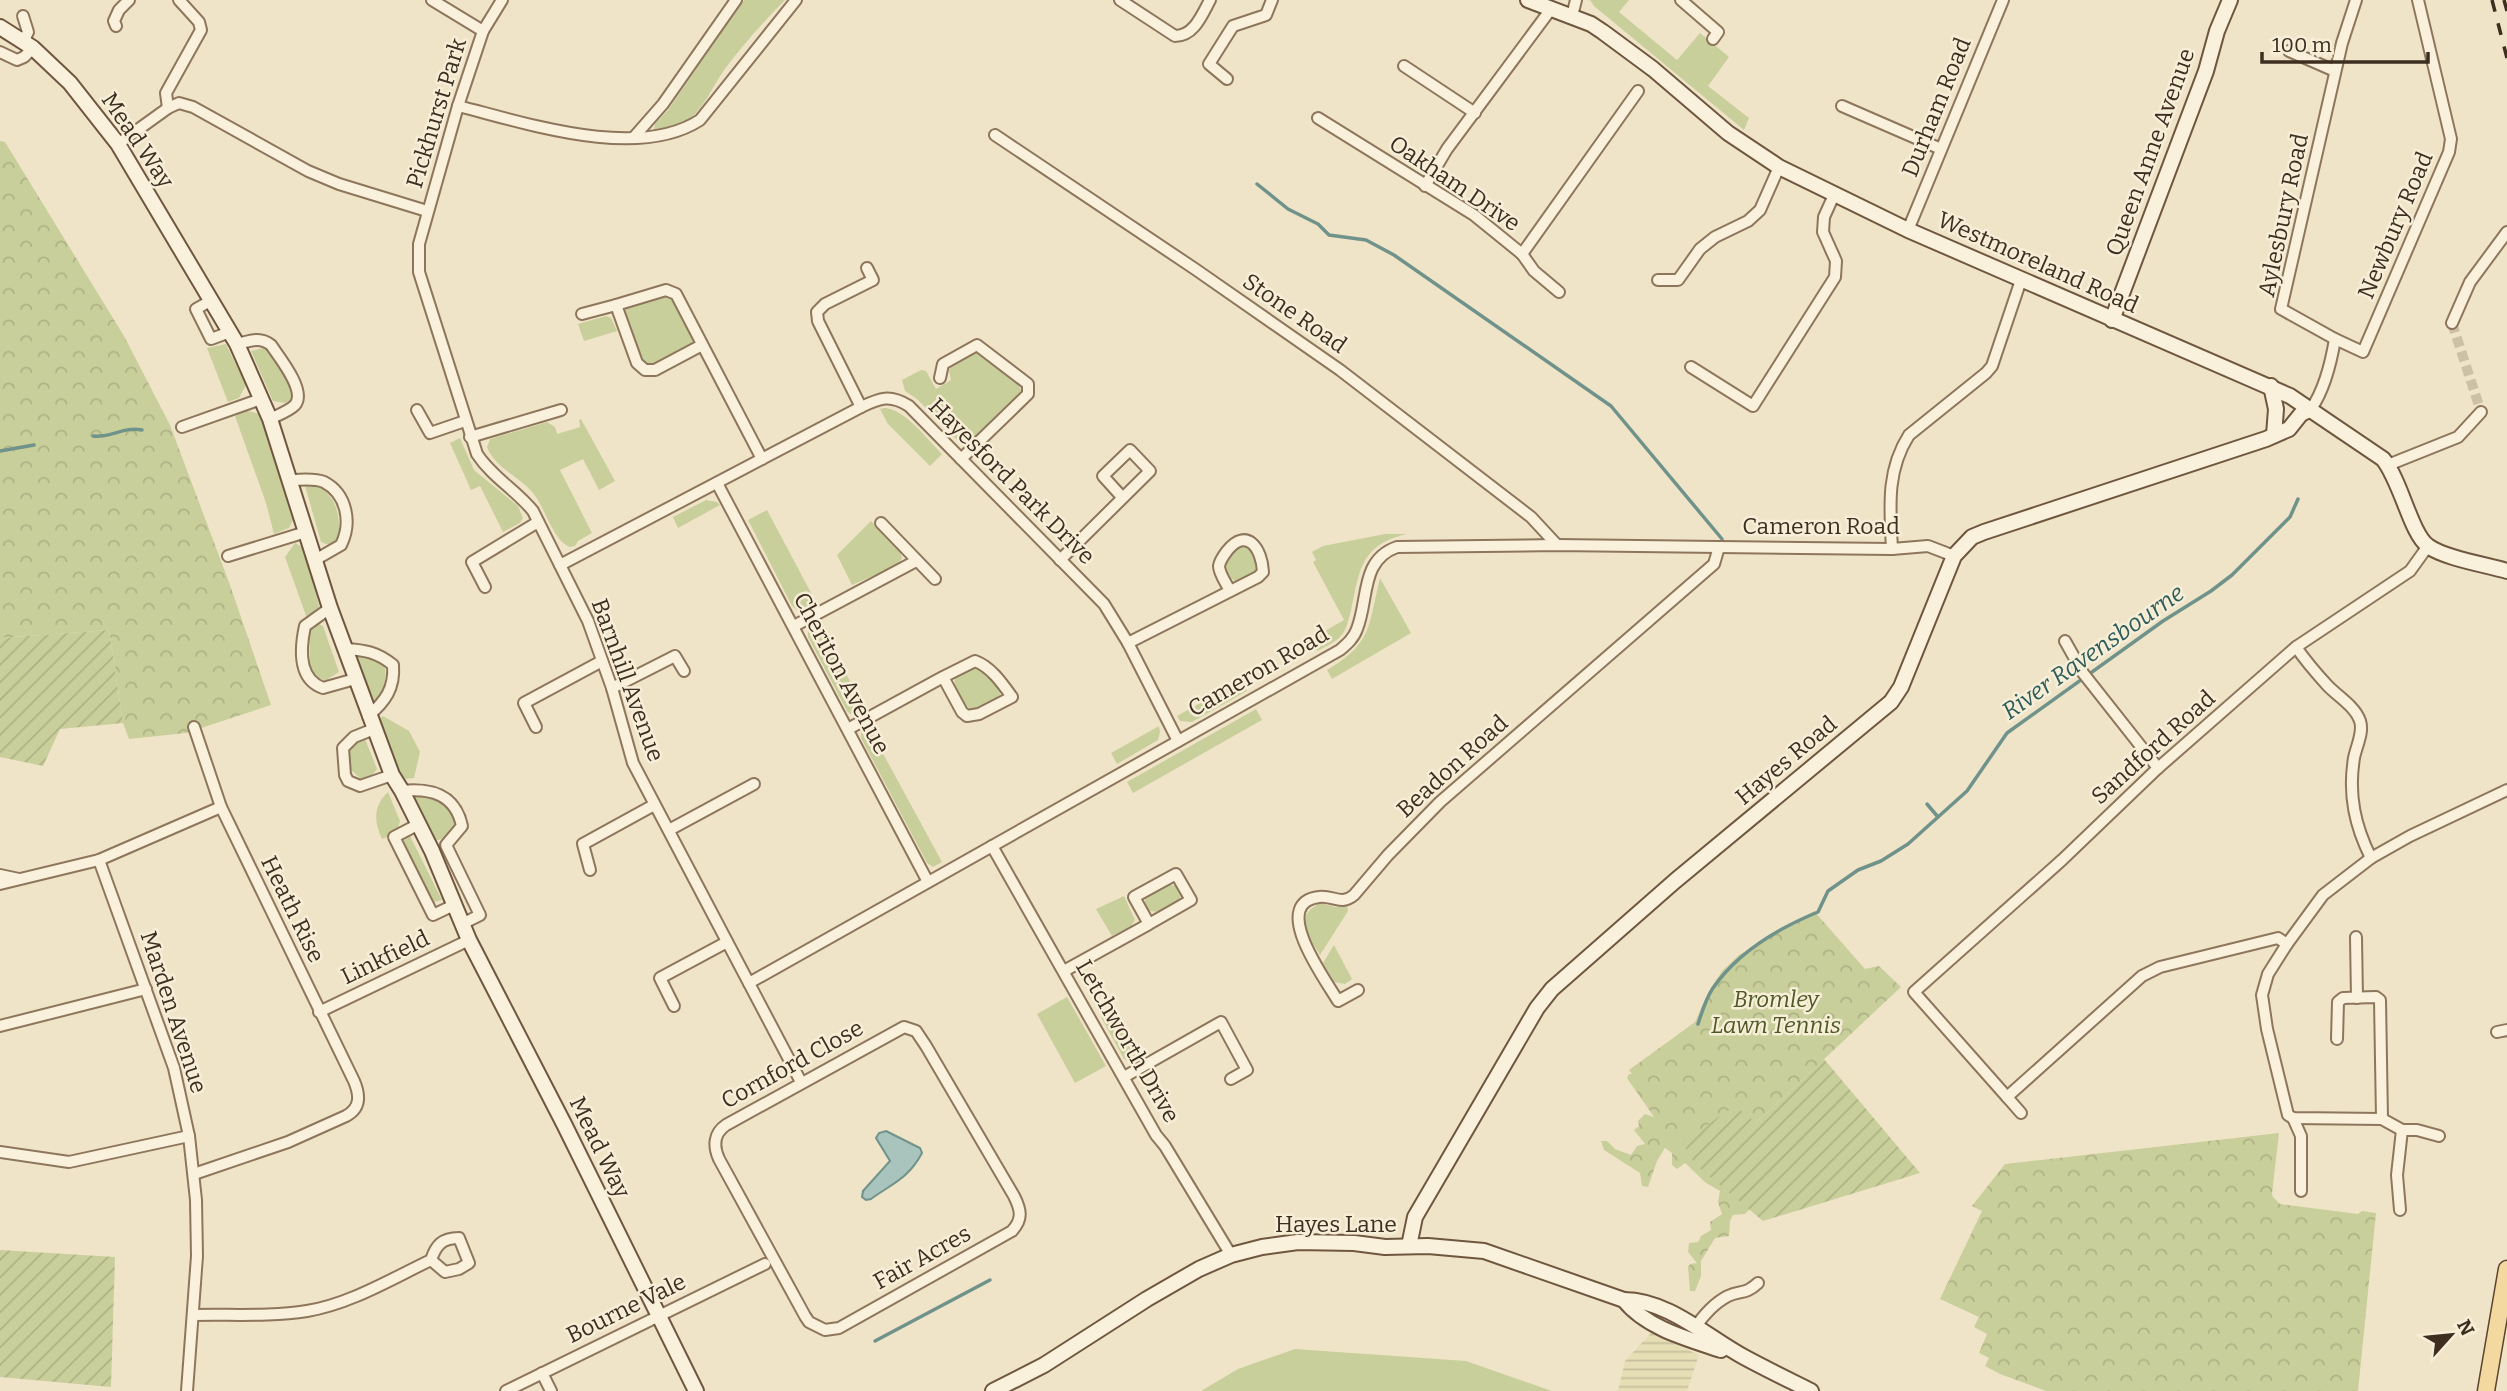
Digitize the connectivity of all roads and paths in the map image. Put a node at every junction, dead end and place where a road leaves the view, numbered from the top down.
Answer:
1 (129, 0) edge
2 (179, 0) edge
3 (432, 0) edge
4 (502, 0) edge
5 (736, 0) edge
6 (796, 0) edge
7 (1120, 0) edge
8 (1210, 0) edge
9 (1272, 0) edge
10 (1528, 0) edge
11 (1576, 0) edge
12 (1681, 0) edge
13 (2003, 0) edge
14 (2230, 0) edge
15 (2356, 0) edge
16 (2418, 0) edge
17 (1550, 9) junction
18 (23, 16) dead end
19 (1572, 16) junction
20 (116, 26) dead end
21 (0, 27) edge
22 (483, 31) junction
23 (1713, 38) dead end
24 (28, 45) junction
25 (2289, 51) dead end
26 (0, 52) edge
27 (1404, 66) dead end
28 (2335, 71) junction
29 (1227, 79) dead end
30 (1638, 91) dead end
31 (458, 106) junction
32 (1842, 106) dead end
33 (168, 108) junction
34 (1475, 113) junction
35 (1318, 118) dead end
36 (995, 135) dead end
37 (634, 137) junction
38 (118, 144) junction
39 (1941, 149) junction
40 (1779, 167) junction
41 (1425, 186) junction
42 (1834, 195) junction
43 (428, 211) junction
44 (1908, 230) junction
45 (2507, 232) edge
46 (1522, 254) junction
47 (867, 268) dead end
48 (1658, 280) dead end
49 (2021, 280) junction
50 (1559, 292) dead end
51 (616, 305) junction
52 (582, 314) dead end
53 (2112, 320) junction
54 (2452, 323) tunnel mouth
55 (234, 338) junction
56 (2336, 339) junction
57 (702, 345) junction
58 (1691, 367) dead end
59 (940, 379) dead end
60 (2271, 386) junction
61 (2290, 396) junction
62 (261, 398) junction
63 (861, 407) junction
64 (2311, 409) junction
65 (417, 410) dead end
66 (561, 410) dead end
67 (2481, 412) dead end
68 (270, 419) junction
69 (465, 421) junction
70 (182, 427) dead end
71 (2274, 435) junction
72 (470, 437) junction
73 (762, 459) junction
74 (961, 459) junction
75 (2388, 465) junction
76 (291, 480) junction
77 (718, 483) junction
78 (1122, 497) junction
79 (538, 522) junction
80 (881, 523) dead end
81 (306, 532) junction
82 (1557, 545) junction
83 (2428, 546) junction
84 (1719, 547) junction
85 (1892, 549) junction
86 (228, 556) dead end
87 (1954, 556) junction
88 (1060, 559) junction
89 (315, 560) junction
90 (916, 561) junction
91 (560, 565) junction
92 (2507, 570) edge
93 (934, 579) dead end
94 (485, 587) dead end
95 (1230, 591) junction
96 (330, 608) junction
97 (794, 626) junction
98 (2065, 641) dead end
99 (1128, 643) junction
100 (2296, 647) junction
101 (345, 649) junction
102 (602, 661) junction
103 (684, 671) dead end
104 (943, 677) junction
105 (355, 679) junction
106 (612, 688) junction
107 (1024, 691) dead end
108 (1012, 697) junction
109 (371, 723) junction
110 (194, 727) dead end
111 (536, 727) dead end
112 (848, 729) junction
113 (1178, 741) junction
114 (2158, 768) junction
115 (392, 775) junction
116 (754, 783) dead end
117 (2507, 790) edge
118 (402, 791) junction
119 (654, 805) junction
120 (221, 807) junction
121 (419, 824) junction
122 (669, 830) junction
123 (446, 845) junction
124 (992, 846) junction
125 (432, 851) junction
126 (2371, 858) junction
127 (99, 860) junction
128 (590, 870) dead end
129 (0, 875) edge
130 (22, 880) junction
131 (928, 882) junction
132 (0, 884) edge
133 (454, 905) junction
134 (1149, 923) junction
135 (463, 924) junction
136 (2356, 937) dead end
137 (469, 940) junction
138 (727, 942) junction
139 (2287, 944) junction
140 (1064, 971) junction
141 (749, 983) junction
142 (146, 989) junction
143 (1358, 990) dead end
144 (2357, 998) junction
145 (674, 1006) dead end
146 (319, 1012) junction
147 (0, 1026) edge
148 (913, 1029) joint
149 (2337, 1039) dead end
150 (1124, 1077) junction
151 (1231, 1079) dead end
152 (801, 1082) junction
153 (2007, 1097) junction
154 (2021, 1113) dead end
155 (2293, 1118) junction
156 (2382, 1119) junction
157 (2402, 1130) junction
158 (189, 1136) junction
159 (2439, 1136) dead end
160 (0, 1152) edge
161 (719, 1159) joint
162 (194, 1174) junction
163 (2301, 1191) dead end
164 (2400, 1210) dead end
165 (1409, 1246) junction
166 (1231, 1255) junction
167 (431, 1260) dead end
168 (765, 1264) dead end
169 (2507, 1269) edge
170 (1758, 1283) dead end
171 (1624, 1300) junction
172 (193, 1315) junction
173 (657, 1316) junction
174 (1696, 1327) junction
175 (1743, 1357) junction
176 (542, 1373) junction
177 (187, 1391) edge
178 (506, 1391) edge
179 (551, 1391) edge
180 (696, 1391) edge
181 (993, 1391) edge
182 (1811, 1391) edge
183 (2486, 1391) edge

1 - 20 street
2 - 33 street
3 - 22 street
4 - 22 street, Pickhurst Park
5 - 37 street
6 - 37 street
7 - 8 street
9 - 29 street
10 - 17 main road, Westmoreland Road
11 - 19 street
12 - 23 street
13 - 39 street, Durham Road
14 - 53 main road, Queen Anne Avenue
15 - 28 street, Aylesbury Road
16 - 56 street, Newbury Road
17 - 19 main road, Westmoreland Road
17 - 34 street
18 - 24 street
19 - 40 main road, Westmoreland Road
21 - 24 main road, Mead Way
22 - 31 street, Pickhurst Park
24 - 26 street
24 - 38 main road, Mead Way
25 - 28 street
27 - 34 street
28 - 56 street, Aylesbury Road
30 - 46 street
31 - 37 street
31 - 43 street, Pickhurst Park
32 - 39 street
33 - 38 street
33 - 43 street, Pickhurst Park
34 - 41 street
35 - 41 street, Oakham Drive
36 - 82 street, Stone Road
38 - 55 main road, Mead Way
39 - 44 street, Durham Road
40 - 42 main road, Westmoreland Road
40 - 48 street
41 - 46 street, Oakham Drive
42 - 44 main road, Westmoreland Road
42 - 58 street
43 - 69 street, Barnhill Avenue
44 - 49 main road, Westmoreland Road
45 - 54 street
46 - 50 street, Oakham Drive
47 - 63 street
49 - 53 main road, Westmoreland Road
49 - 85 street
51 - 52 street
51 - 57 street
51 - 57 street
53 - 60 main road, Westmoreland Road
55 - 62 main road, Mead Way
55 - 68 street
56 - 64 street
57 - 73 street
59 - 74 street
60 - 61 main road, Westmoreland Road
60 - 71 main road
61 - 64 main road, Westmoreland Road
61 - 71 main road
62 - 68 main road, Mead Way
62 - 70 street
63 - 73 street, Hayesford Park Drive
63 - 74 street, Hayesford Park Drive
64 - 71 main road, Hayes Road
64 - 75 main road, Westmoreland Road
65 - 69 street
66 - 72 street
67 - 75 street
68 - 76 main road, Mead Way
69 - 72 street, Barnhill Avenue
71 - 87 main road, Hayes Road
72 - 79 street, Barnhill Avenue
73 - 77 street, Hayesford Park Drive
74 - 88 street, Hayesford Park Drive
75 - 83 main road, Westmoreland Road
76 - 81 main road, Mead Way
76 - 89 street
77 - 91 street, Hayesford Park Drive
77 - 97 street, Cheriton Avenue
78 - 78 street
78 - 88 street
79 - 91 street, Barnhill Avenue
79 - 94 street
80 - 90 street
81 - 86 street
81 - 89 main road, Mead Way
82 - 84 street, Cameron Road
82 - 113 street, Cameron Road
83 - 92 main road
83 - 100 street, Sandford Road
84 - 85 street, Cameron Road
84 - 143 street, Beadon Road
85 - 87 street, Cameron Road
87 - 165 main road, Hayes Road
88 - 99 street, Hayesford Park Drive
89 - 96 main road, Mead Way
90 - 93 street
90 - 97 street
91 - 102 street, Barnhill Avenue
95 - 95 street
95 - 99 street
96 - 101 main road, Mead Way
96 - 105 street
97 - 112 street, Cheriton Avenue
98 - 114 street
99 - 113 street, Hayesford Park Drive
100 - 114 street, Sandford Road
100 - 126 street
101 - 105 main road, Mead Way
101 - 109 street
102 - 106 street, Barnhill Avenue
102 - 111 street
103 - 106 street
104 - 108 street
104 - 108 street
104 - 112 street
105 - 109 main road, Mead Way
106 - 119 street, Barnhill Avenue
107 - 108 street
109 - 115 main road, Mead Way
109 - 115 street
110 - 120 street, Heath Rise
112 - 131 street, Cheriton Avenue
113 - 124 street, Cameron Road
114 - 153 street, Sandford Road
115 - 118 main road, Mead Way
116 - 122 street
117 - 126 street
118 - 121 main road, Mead Way
118 - 123 street
119 - 122 street, Barnhill Avenue
119 - 128 street
120 - 127 street
120 - 146 street, Heath Rise
121 - 125 main road, Mead Way
121 - 133 street
122 - 138 street, Barnhill Avenue
123 - 125 street
123 - 135 street
124 - 131 street, Cameron Road
124 - 140 street, Letchworth Drive
125 - 133 main road, Mead Way
126 - 139 street
127 - 130 street
127 - 142 street, Marden Avenue
129 - 130 street
130 - 132 street
131 - 141 street, Cameron Road
133 - 135 main road, Mead Way
134 - 134 street
134 - 140 street
135 - 137 main road, Mead Way
136 - 144 street
137 - 146 street, Linkfield
137 - 173 main road, Mead Way
138 - 141 street, Barnhill Avenue
138 - 145 street
139 - 153 street
139 - 155 street
140 - 150 street, Letchworth Drive
141 - 152 street, Barnhill Avenue
142 - 147 street
142 - 158 street, Marden Avenue
144 - 149 street
144 - 156 street
146 - 162 street, Heath Rise
148 - 152 street, Cornford Close
148 - 161 street, Fair Acres
150 - 151 street
150 - 166 street, Letchworth Drive
152 - 161 street, Cornford Close
153 - 154 street
155 - 156 street
155 - 163 street
156 - 157 street
157 - 159 street
157 - 164 street
158 - 160 street
158 - 162 street, Marden Avenue
162 - 172 street, Marden Avenue
165 - 166 main road, Hayes Lane
165 - 171 main road, Hayes Lane
166 - 181 main road, Hayes Lane
167 - 172 street
168 - 173 street, Bourne Vale
169 - 183 main road
170 - 174 street
171 - 174 main road, Hayes Lane
171 - 175 main road, Hayes Lane
172 - 177 street, Marden Avenue
173 - 176 street, Bourne Vale
173 - 180 main road, Mead Way
174 - 175 main road, Hayes Lane
175 - 182 main road, Hayes Lane
176 - 178 street, Bourne Vale
176 - 179 street

